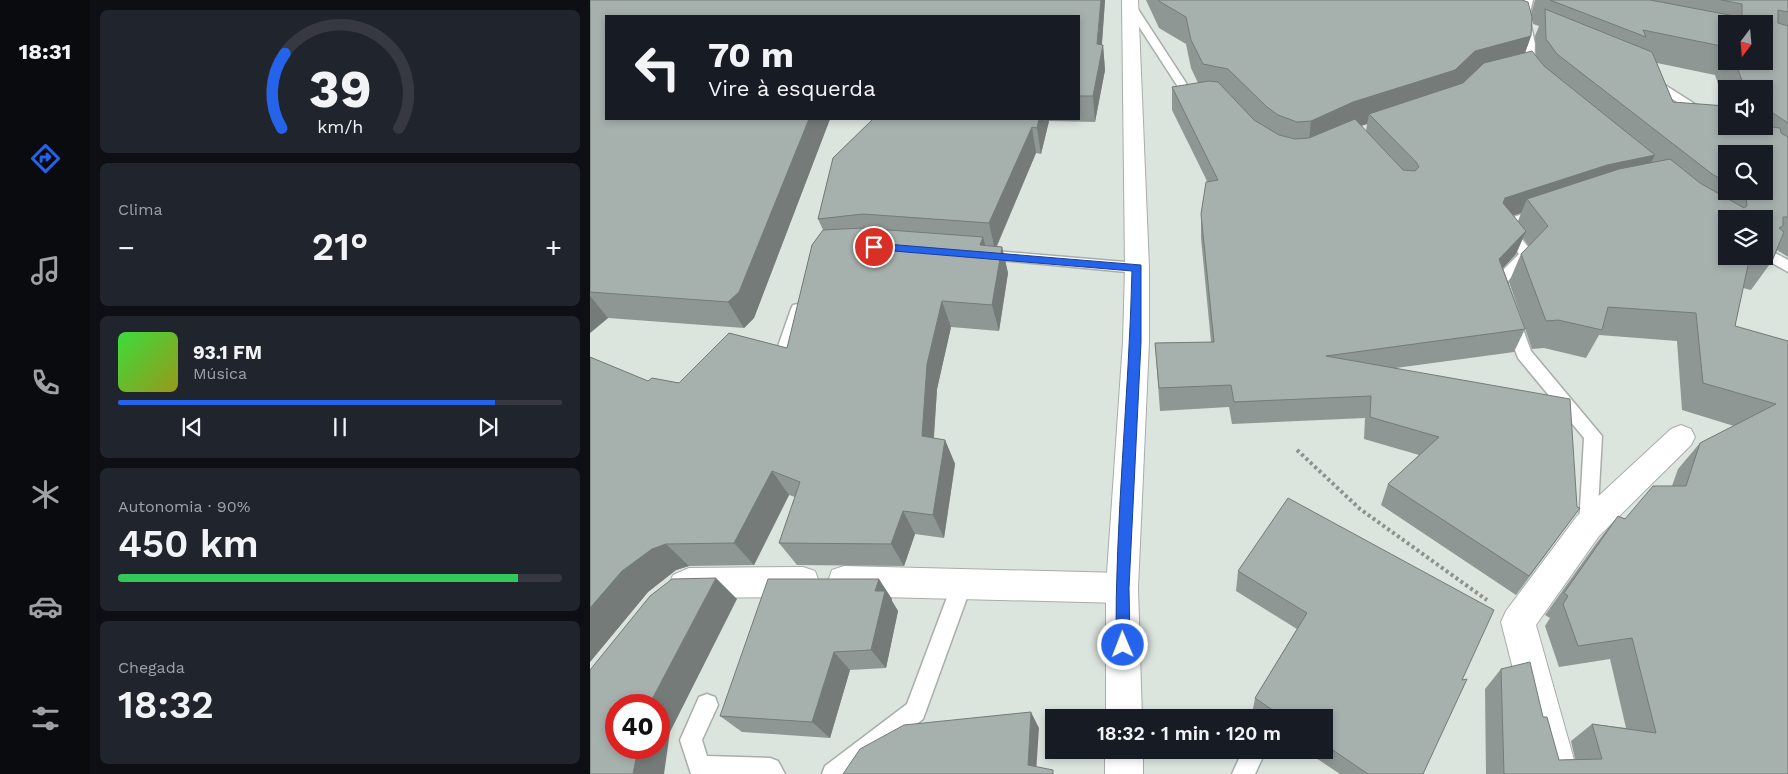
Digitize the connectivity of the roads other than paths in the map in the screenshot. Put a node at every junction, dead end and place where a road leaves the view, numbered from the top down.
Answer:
1 (1528, 0) edge
2 (1130, 3) edge
3 (1510, 20) edge
4 (1528, 27) junction
5 (1540, 33) dead end
6 (1636, 72) edge
7 (1540, 85) edge
8 (1215, 99) edge
9 (1714, 120) edge
10 (1552, 208) edge
11 (973, 255) edge
12 (1773, 258) edge
13 (1788, 267) edge
14 (1137, 268) junction
15 (802, 299) edge
16 (784, 352) edge
17 (1681, 437) dead end
18 (1588, 526) junction
19 (962, 584) junction
20 (1122, 588) junction
21 (661, 604) edge
22 (707, 705) dead end
23 (1124, 709) edge
24 (1124, 759) edge
25 (1250, 759) edge
26 (774, 774) edge
27 (833, 774) edge
28 (1124, 774) edge
29 (1243, 774) edge
30 (1559, 774) edge

1 - 4 lane
2 - 8 lane
2 - 14 street
3 - 4 lane
4 - 5 lane
4 - 7 lane
6 - 9 lane
10 - 18 lane
11 - 14 lane
12 - 13 lane
14 - 20 street
15 - 16 lane
17 - 18 street
18 - 30 street
19 - 20 street
19 - 21 street
19 - 27 lane
20 - 23 street
22 - 26 lane
24 - 28 street
25 - 29 lane

